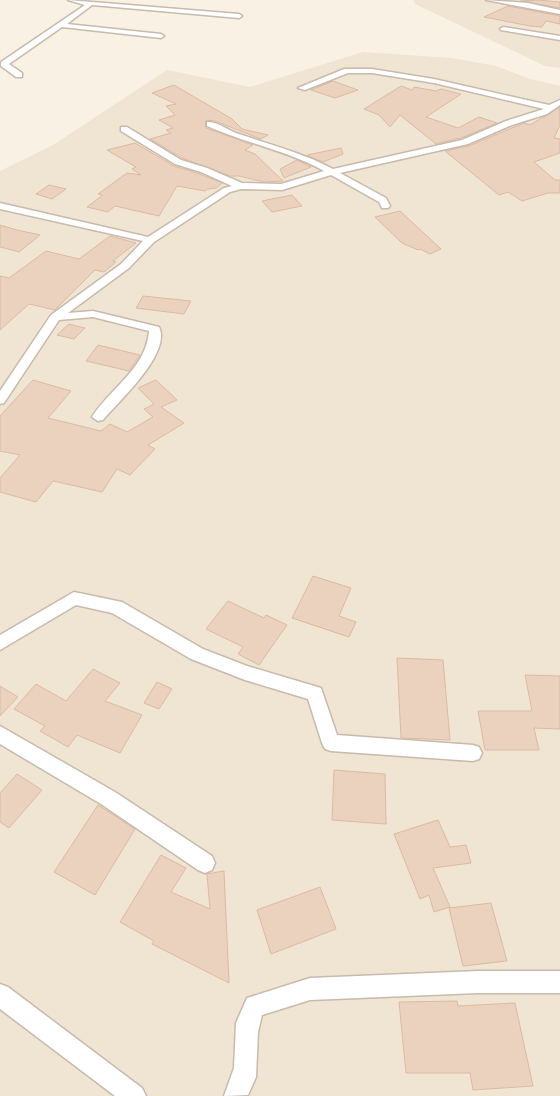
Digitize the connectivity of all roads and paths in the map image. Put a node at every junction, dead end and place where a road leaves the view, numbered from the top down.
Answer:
1 (71, 0) edge
2 (138, 0) edge
3 (489, 0) edge
4 (90, 3) junction
5 (142, 8) junction
6 (560, 12) edge
7 (239, 16) dead end
8 (61, 25) junction
9 (503, 29) dead end
10 (161, 36) dead end
11 (560, 38) edge
12 (19, 75) dead end
13 (302, 88) dead end
14 (560, 102) edge
15 (550, 112) junction
16 (210, 124) dead end
17 (124, 129) dead end
18 (332, 172) junction
19 (241, 186) junction
20 (0, 206) edge
21 (385, 206) dead end
22 (150, 240) junction
23 (55, 317) junction
24 (0, 378) edge
25 (14, 380) junction
26 (0, 400) edge
27 (98, 417) dead end
28 (0, 643) edge
29 (0, 734) edge
30 (473, 753) dead end
31 (205, 863) dead end
32 (560, 982) edge
33 (0, 995) edge
34 (134, 1096) edge
35 (236, 1096) edge

1 - 4 street
2 - 5 street
3 - 6 street
4 - 5 street
4 - 8 street
5 - 7 street
8 - 10 street
8 - 12 street
9 - 11 street
13 - 15 street
14 - 15 street
15 - 18 street
16 - 18 street
17 - 19 street
18 - 19 street
18 - 21 street
19 - 22 street
20 - 22 street
22 - 23 street
23 - 25 street
23 - 27 street
24 - 25 street
25 - 26 street
28 - 30 street
29 - 31 street
32 - 35 street
33 - 34 street

